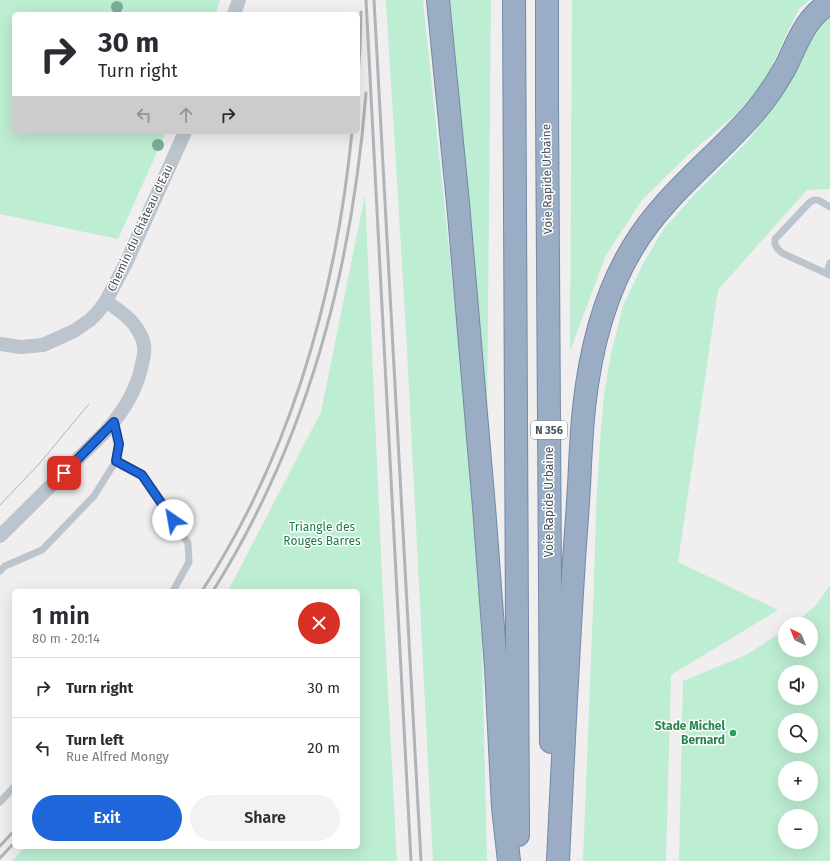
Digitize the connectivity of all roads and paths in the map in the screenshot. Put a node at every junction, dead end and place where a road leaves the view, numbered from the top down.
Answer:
1 (239, 0) edge
2 (438, 0) edge
3 (514, 0) edge
4 (547, 0) edge
5 (830, 3) edge
6 (235, 12) edge
7 (184, 134) edge
8 (830, 207) edge
9 (830, 263) edge
10 (829, 275) edge
11 (106, 300) junction
12 (0, 344) edge
13 (114, 422) junction
14 (116, 461) junction
15 (0, 536) edge
16 (0, 571) edge
17 (174, 589) edge
18 (12, 789) edge
19 (0, 802) edge
20 (509, 861) edge
21 (518, 861) edge
22 (551, 861) edge
23 (558, 861) edge

1 - 6 street
2 - 20 highway
3 - 21 highway, N 356
4 - 22 highway, Voie Rapide Urbaine / N 356
5 - 23 highway
7 - 11 street, Chemin du Château d'Eau
8 - 10 lane
9 - 10 lane
11 - 12 street, Chemin du Château d'Eau
11 - 13 street
13 - 14 lane
13 - 15 street
14 - 16 lane
14 - 17 lane
18 - 19 lane

